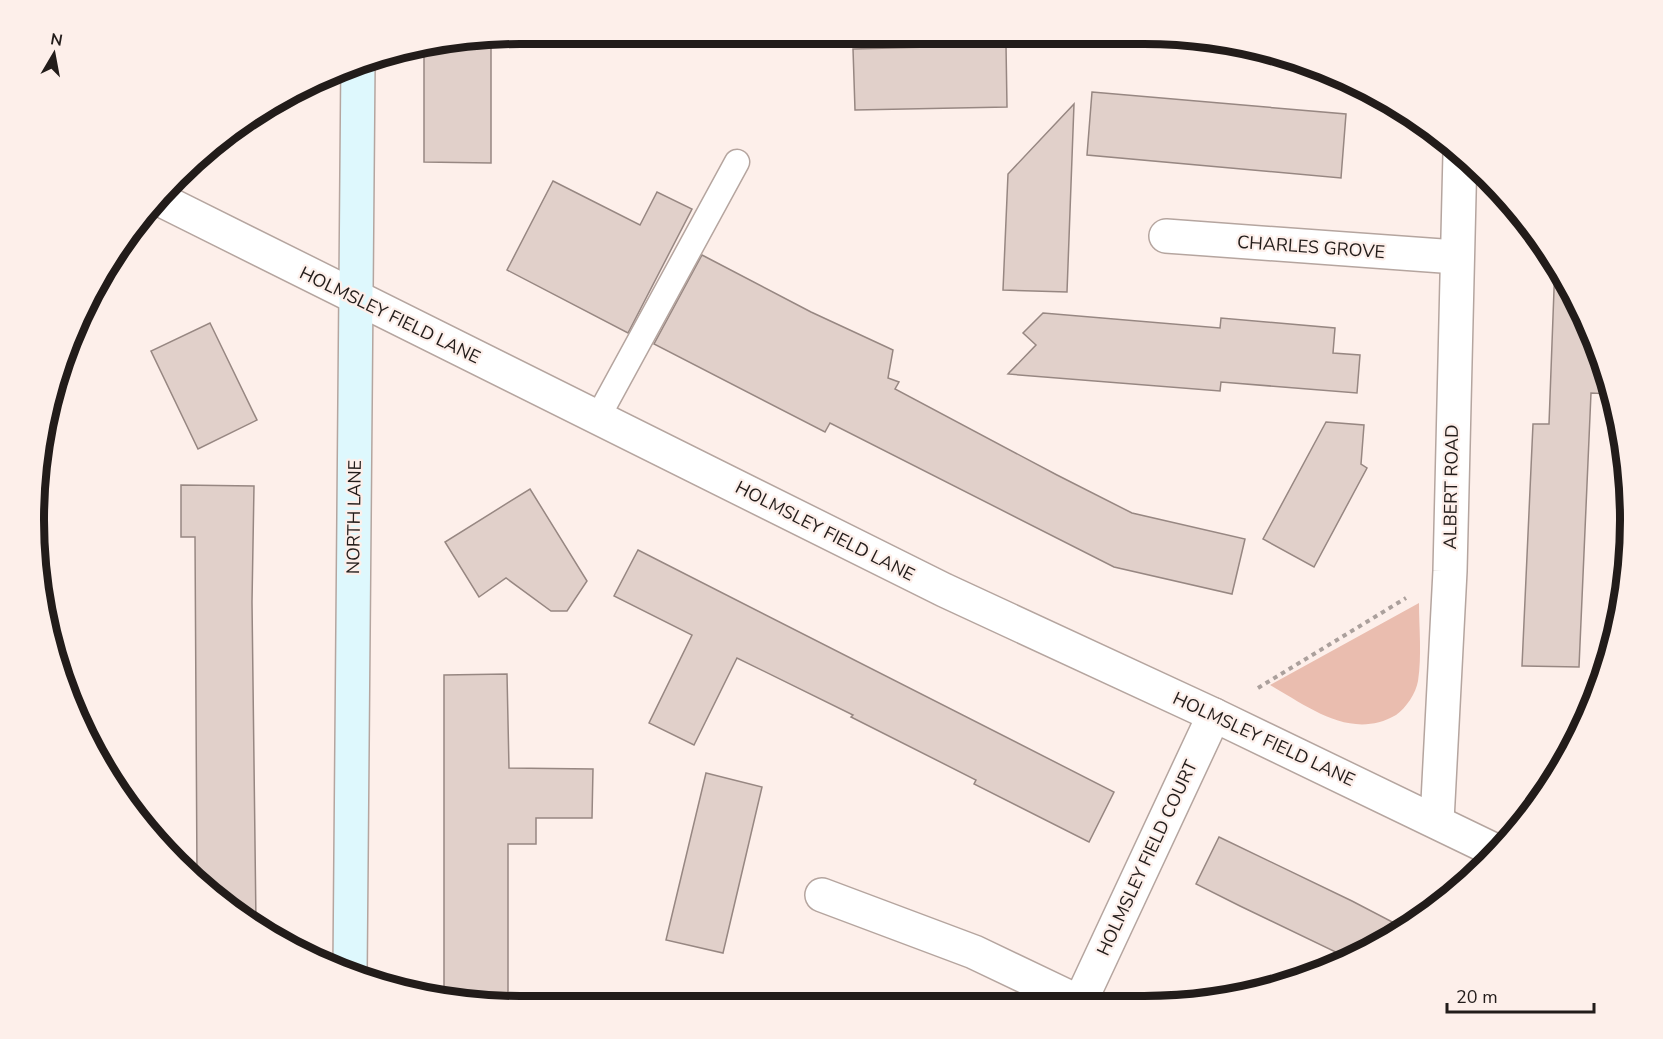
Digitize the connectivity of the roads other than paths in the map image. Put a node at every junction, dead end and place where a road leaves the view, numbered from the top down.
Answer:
1 (358, 72) edge
2 (737, 162) dead end
3 (1460, 165) edge
4 (165, 203) edge
5 (1166, 236) dead end
6 (1456, 257) junction
7 (357, 299) junction
8 (598, 417) junction
9 (1214, 715) junction
10 (1437, 821) junction
11 (1488, 847) edge
12 (822, 895) dead end
13 (350, 964) edge
14 (1068, 996) edge
15 (1086, 996) edge

1 - 7 street, NORTH LANE
2 - 8 lane
3 - 6 street, ALBERT ROAD
4 - 7 street, HOLMSLEY FIELD LANE
5 - 6 street, CHARLES GROVE
6 - 10 street, ALBERT ROAD
7 - 8 street, HOLMSLEY FIELD LANE
7 - 13 street, NORTH LANE
8 - 9 street, HOLMSLEY FIELD LANE
9 - 10 street, HOLMSLEY FIELD LANE
9 - 15 street, HOLMSLEY FIELD COURT
10 - 11 street, HOLMSLEY FIELD LANE
12 - 14 street, HOLMSLEY FIELD COURT

